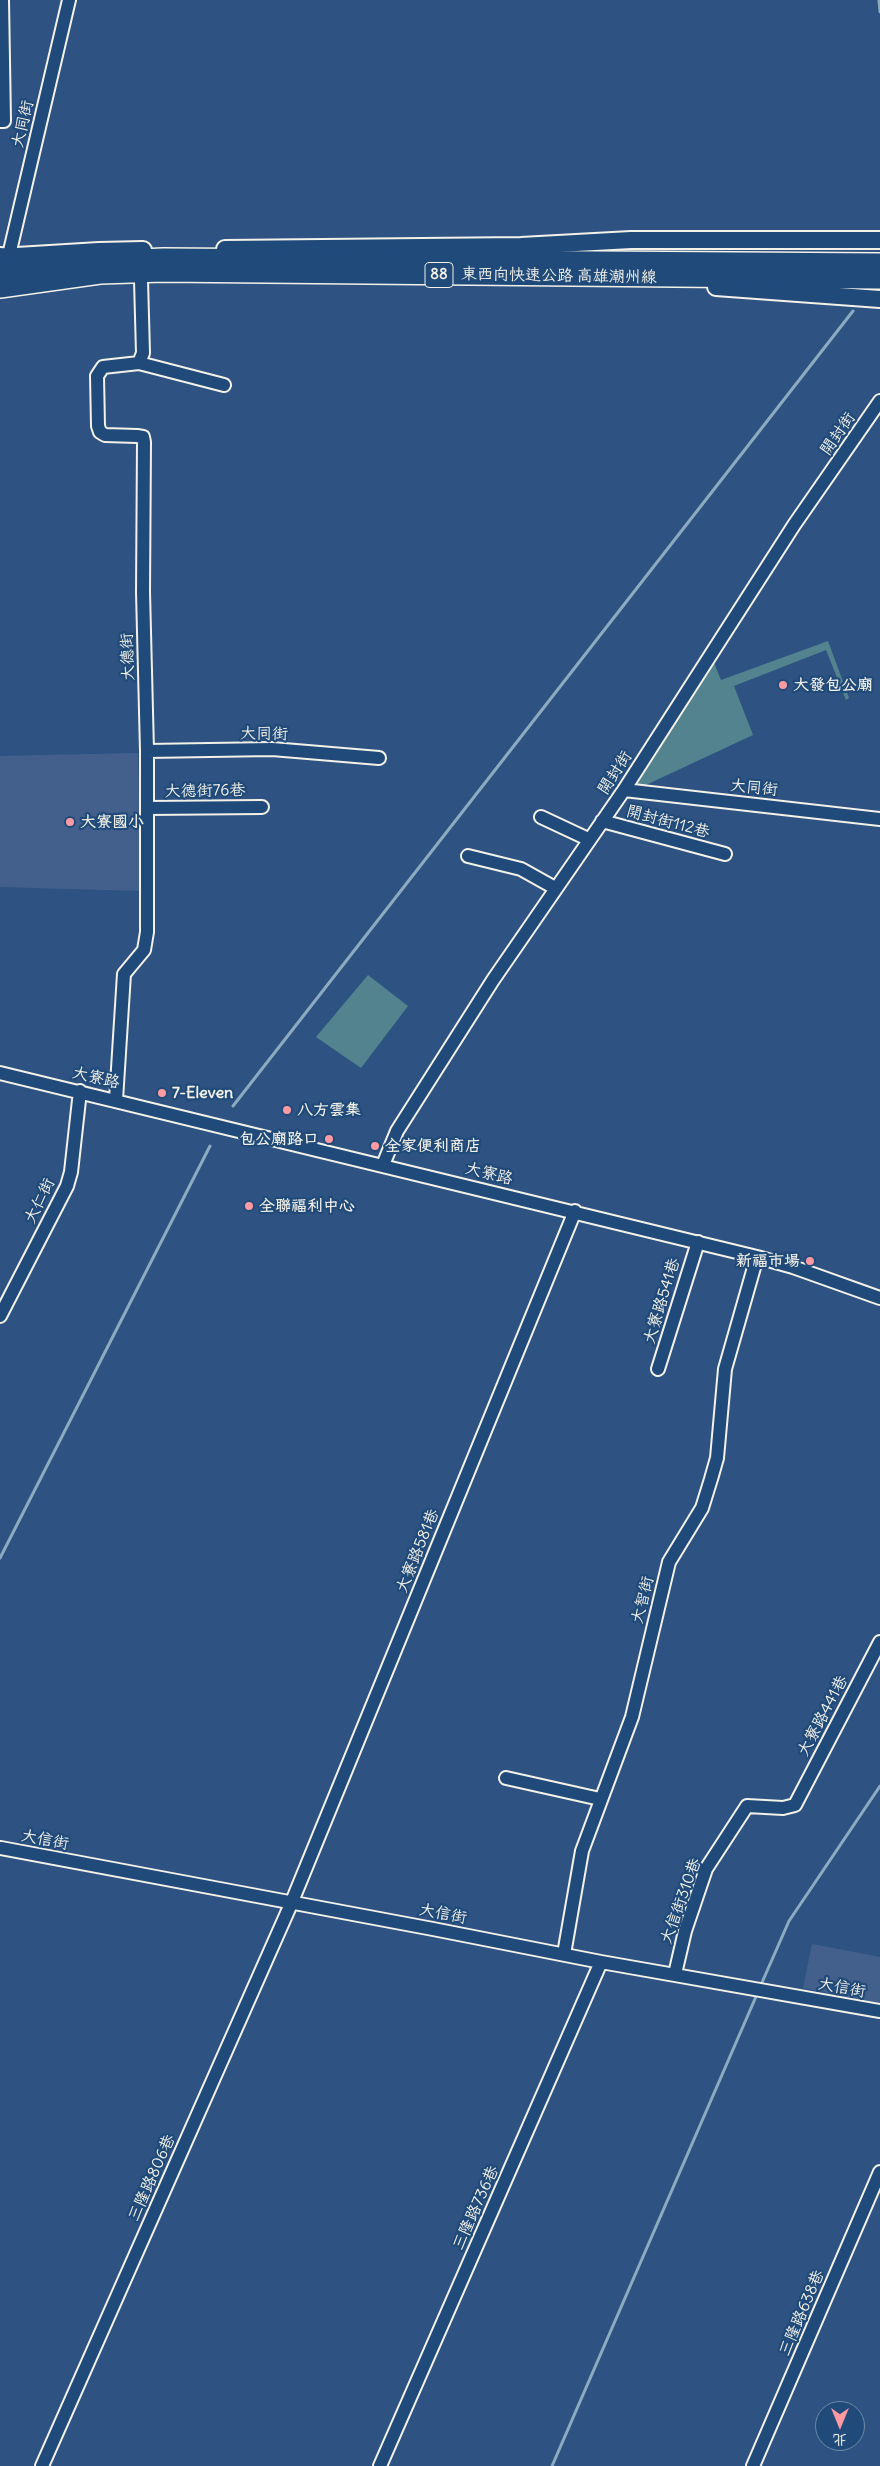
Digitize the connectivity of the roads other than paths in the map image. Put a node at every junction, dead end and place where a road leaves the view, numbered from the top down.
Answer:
1 (2, 0) edge
2 (69, 0) edge
3 (0, 121) edge
4 (880, 240) edge
5 (880, 253) edge
6 (3, 256) edge
7 (608, 261) junction
8 (880, 264) edge
9 (0, 273) edge
10 (746, 278) junction
11 (880, 279) edge
12 (141, 280) junction
13 (0, 288) edge
14 (880, 288) edge
15 (0, 296) edge
16 (880, 299) edge
17 (139, 363) junction
18 (224, 386) dead end
19 (880, 401) edge
20 (148, 751) junction
21 (379, 758) dead end
22 (624, 790) junction
23 (262, 807) dead end
24 (147, 808) junction
25 (541, 817) dead end
26 (880, 819) edge
27 (602, 821) junction
28 (588, 839) junction
29 (725, 854) dead end
30 (468, 856) dead end
31 (556, 888) junction
32 (0, 1073) edge
33 (80, 1091) junction
34 (116, 1100) junction
35 (383, 1165) junction
36 (575, 1211) junction
37 (698, 1242) junction
38 (757, 1257) junction
39 (880, 1298) edge
40 (0, 1316) edge
41 (658, 1369) dead end
42 (880, 1642) edge
43 (506, 1778) dead end
44 (600, 1799) junction
45 (795, 1805) joint
46 (1, 1848) edge
47 (291, 1904) junction
48 (564, 1954) junction
49 (601, 1962) junction
50 (675, 1974) junction
51 (880, 2011) edge
52 (880, 2172) edge
53 (42, 2466) edge
54 (380, 2466) edge
55 (753, 2466) edge

1 - 3 street
2 - 6 street, 大同街
4 - 6 main road
5 - 7 highway
7 - 8 highway, 東西向快速公路 高雄潮州線 / 88
7 - 9 highway, 東西向快速公路 高雄潮州線 / 88
10 - 11 highway, 東西向快速公路 高雄潮州線 / 88
10 - 13 highway, 東西向快速公路 高雄潮州線 / 88
10 - 14 highway
12 - 15 main road
12 - 16 main road
12 - 17 street
17 - 18 street
17 - 20 street, 大德街
19 - 22 street, 開封街
20 - 21 street, 大同街
20 - 24 street, 大德街
22 - 26 street, 大同街
22 - 27 street, 開封街
23 - 24 street, 大德街76巷
24 - 34 street, 大德街
25 - 28 street
27 - 28 street, 開封街
27 - 29 street, 開封街112巷
28 - 31 street, 開封街
30 - 31 street
31 - 35 street, 開封街
32 - 33 street, 大寮路
33 - 34 street, 大寮路
33 - 40 street, 大仁街
34 - 35 street, 大寮路
35 - 36 street, 大寮路
36 - 37 street, 大寮路
36 - 47 street, 大寮路581巷
37 - 38 street, 大寮路
37 - 41 street, 大寮路541巷
38 - 39 street, 大寮路
38 - 44 street, 大智街
42 - 45 street, 大寮路441巷
43 - 44 street
44 - 48 street, 大智街
45 - 50 street, 大信街310巷
46 - 47 street, 大信街
47 - 48 street, 大信街
47 - 53 street, 三隆路806巷
48 - 49 street, 大信街
49 - 50 street, 大信街
49 - 54 street, 三隆路736巷
50 - 51 street, 大信街
52 - 55 street, 三隆路638巷

